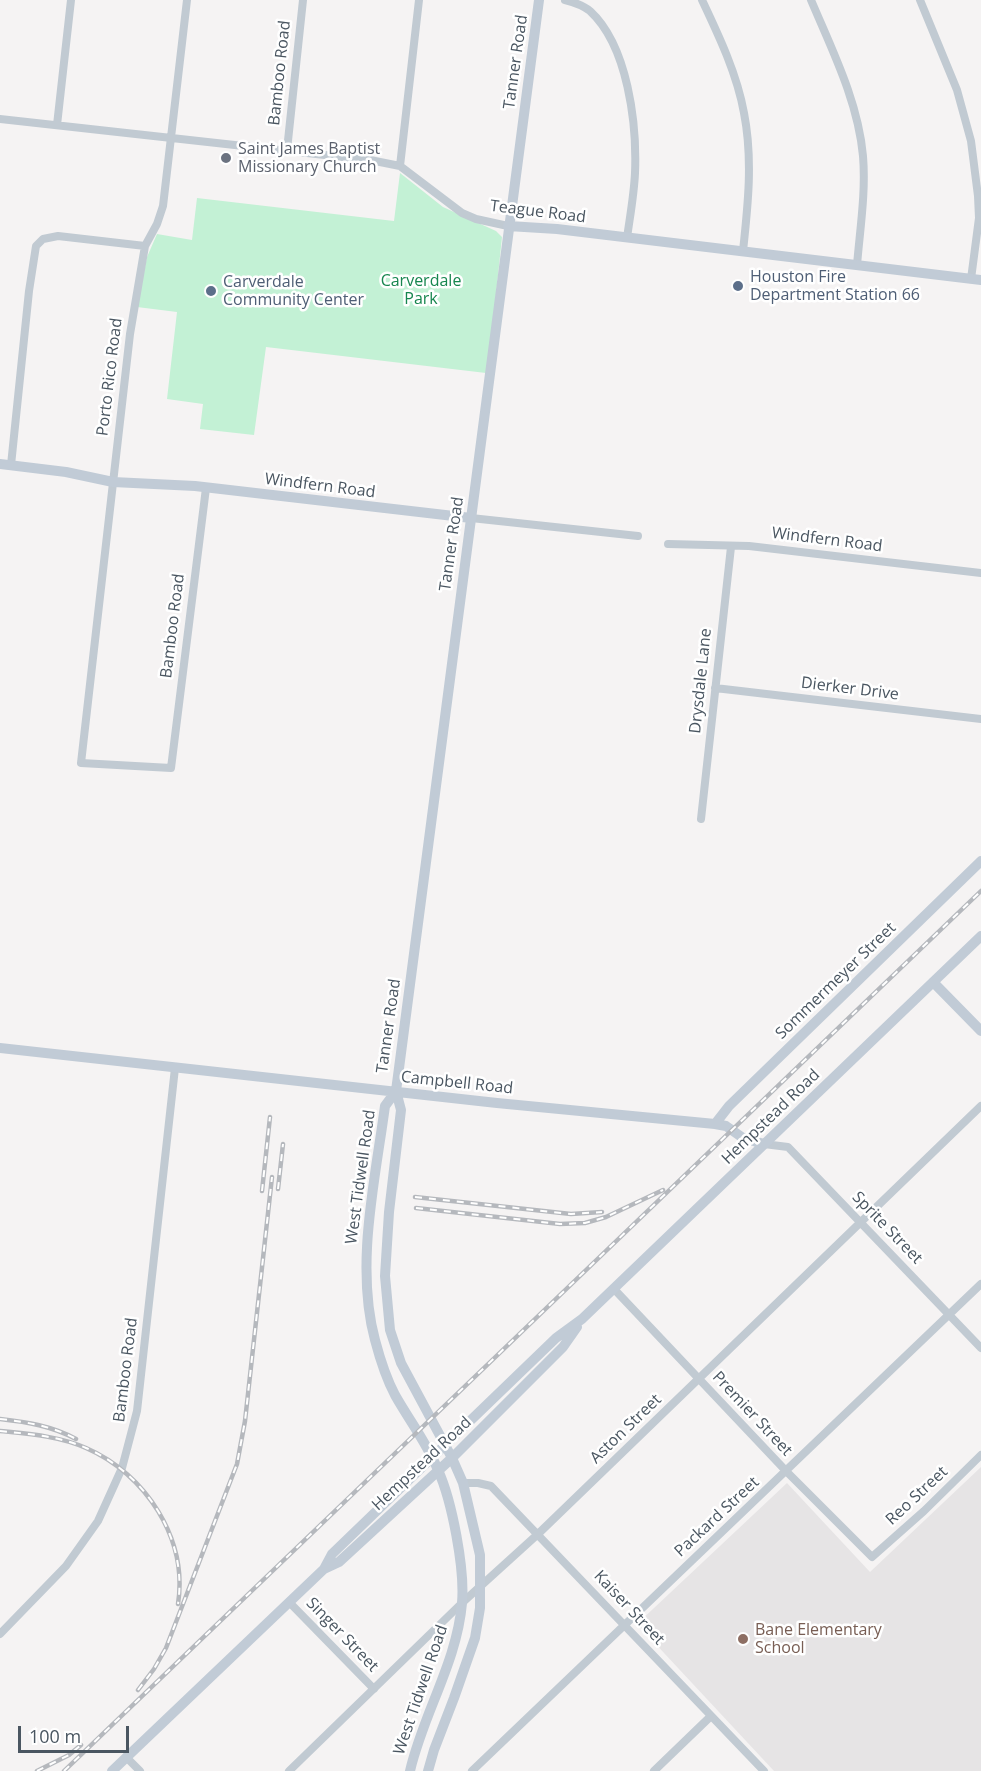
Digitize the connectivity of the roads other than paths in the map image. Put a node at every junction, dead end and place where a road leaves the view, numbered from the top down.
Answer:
1 (71, 0) edge
2 (187, 0) edge
3 (303, 0) edge
4 (418, 0) edge
5 (539, 0) edge
6 (565, 0) edge
7 (702, 0) edge
8 (811, 0) edge
9 (920, 0) edge
10 (0, 119) edge
11 (57, 125) junction
12 (171, 138) junction
13 (287, 150) junction
14 (400, 166) junction
15 (508, 226) junction
16 (627, 238) junction
17 (145, 246) junction
18 (743, 252) junction
19 (857, 265) junction
20 (976, 279) edge
21 (5, 465) edge
22 (113, 482) junction
23 (206, 488) junction
24 (471, 518) junction
25 (638, 536) dead end
26 (668, 544) dead end
27 (731, 547) junction
28 (981, 573) edge
29 (716, 688) junction
30 (981, 719) edge
31 (171, 768) joint
32 (701, 819) dead end
33 (981, 861) edge
34 (981, 936) edge
35 (933, 982) junction
36 (981, 1031) edge
37 (0, 1048) edge
38 (175, 1068) junction
39 (396, 1091) junction
40 (981, 1106) edge
41 (715, 1124) junction
42 (764, 1144) junction
43 (371, 1211) junction
44 (389, 1212) junction
45 (860, 1222) junction
46 (981, 1284) edge
47 (614, 1289) junction
48 (949, 1315) junction
49 (981, 1348) edge
50 (533, 1369) junction
51 (699, 1379) junction
52 (446, 1446) junction
53 (981, 1455) edge
54 (432, 1458) junction
55 (452, 1458) junction
56 (439, 1470) junction
57 (787, 1472) junction
58 (463, 1483) junction
59 (363, 1533) junction
60 (538, 1534) junction
61 (872, 1557) joint
62 (480, 1586) junction
63 (289, 1602) junction
64 (462, 1602) junction
65 (624, 1626) junction
66 (0, 1634) edge
67 (374, 1689) junction
68 (438, 1692) junction
69 (454, 1698) junction
70 (711, 1716) junction
71 (126, 1757) junction
72 (112, 1771) edge
73 (140, 1771) edge
74 (289, 1771) edge
75 (410, 1771) edge
76 (428, 1771) edge
77 (472, 1771) edge
78 (654, 1771) edge
79 (764, 1771) edge

1 - 11 street
2 - 12 street, Porto Rico Road
3 - 13 street, Bamboo Road
4 - 14 street
5 - 15 main road, Tanner Road
6 - 16 street
7 - 18 street
8 - 19 street
9 - 20 street
10 - 11 street, Teague Road
11 - 12 street, Teague Road
12 - 13 street, Teague Road
12 - 17 street, Porto Rico Road
13 - 14 street, Teague Road
14 - 15 street, Teague Road
15 - 16 main road, Teague Road
15 - 24 main road, Tanner Road
16 - 18 main road, Teague Road
17 - 21 street
17 - 22 street, Porto Rico Road
18 - 19 main road, Teague Road
19 - 20 main road, Teague Road
21 - 22 main road, Windfern Road
22 - 23 main road, Windfern Road
22 - 31 street, Porto Rico Road
23 - 24 main road, Windfern Road
23 - 31 street, Bamboo Road
24 - 25 street, Windfern Road
24 - 39 main road, Tanner Road
26 - 27 street, Windfern Road
27 - 28 street, Windfern Road
27 - 29 street, Drysdale Lane
29 - 30 street, Dierker Drive
29 - 32 street, Drysdale Lane
33 - 41 main road, Sommermeyer Street
34 - 35 main road, Hempstead Road
35 - 36 main road
35 - 42 main road, Hempstead Road
37 - 38 main road, Campbell Road
38 - 39 main road, Campbell Road
38 - 66 street, Bamboo Road
39 - 41 main road, Campbell Road
39 - 43 main road, West Tidwell Road
39 - 44 main road, West Tidwell Road
40 - 45 street, Aston Street
41 - 42 main road, Campbell Road
42 - 45 street, Sprite Street
42 - 47 main road, Hempstead Road
43 - 44 main road
43 - 54 main road, West Tidwell Road
44 - 52 main road, West Tidwell Road
45 - 48 street, Sprite Street
45 - 51 street, Aston Street
46 - 48 street, Packard Street
47 - 50 main road, Hempstead Road
47 - 51 street, Premier Street
48 - 49 street, Sprite Street
48 - 57 street, Packard Street
50 - 52 main road, Hempstead Road
50 - 55 main road, Hempstead Road
51 - 57 street, Premier Street
51 - 60 street, Aston Street
52 - 54 main road, Hempstead Road
52 - 55 main road, West Tidwell Road
53 - 61 street, Reo Street
54 - 56 main road, West Tidwell Road
54 - 59 main road, Hempstead Road
55 - 56 main road, Hempstead Road
55 - 58 main road, West Tidwell Road
56 - 59 main road, Hempstead Road
56 - 64 main road, West Tidwell Road
57 - 61 street, Premier Street
57 - 65 street, Packard Street
58 - 60 street, Kaiser Street
58 - 62 main road, West Tidwell Road
59 - 63 main road, Hempstead Road
60 - 62 street, Aston Street
60 - 65 street, Kaiser Street
62 - 64 street, Aston Street
62 - 69 main road, West Tidwell Road
63 - 67 street, Singer Street
63 - 71 main road, Hempstead Road
64 - 67 street, Aston Street
64 - 68 main road, West Tidwell Road
65 - 70 street, Kaiser Street
65 - 77 street, Packard Street
67 - 74 street, Aston Street
68 - 69 main road
68 - 75 main road, West Tidwell Road
69 - 76 main road, West Tidwell Road
70 - 78 street
70 - 79 street, Kaiser Street
71 - 72 main road, Hempstead Road
71 - 73 street

